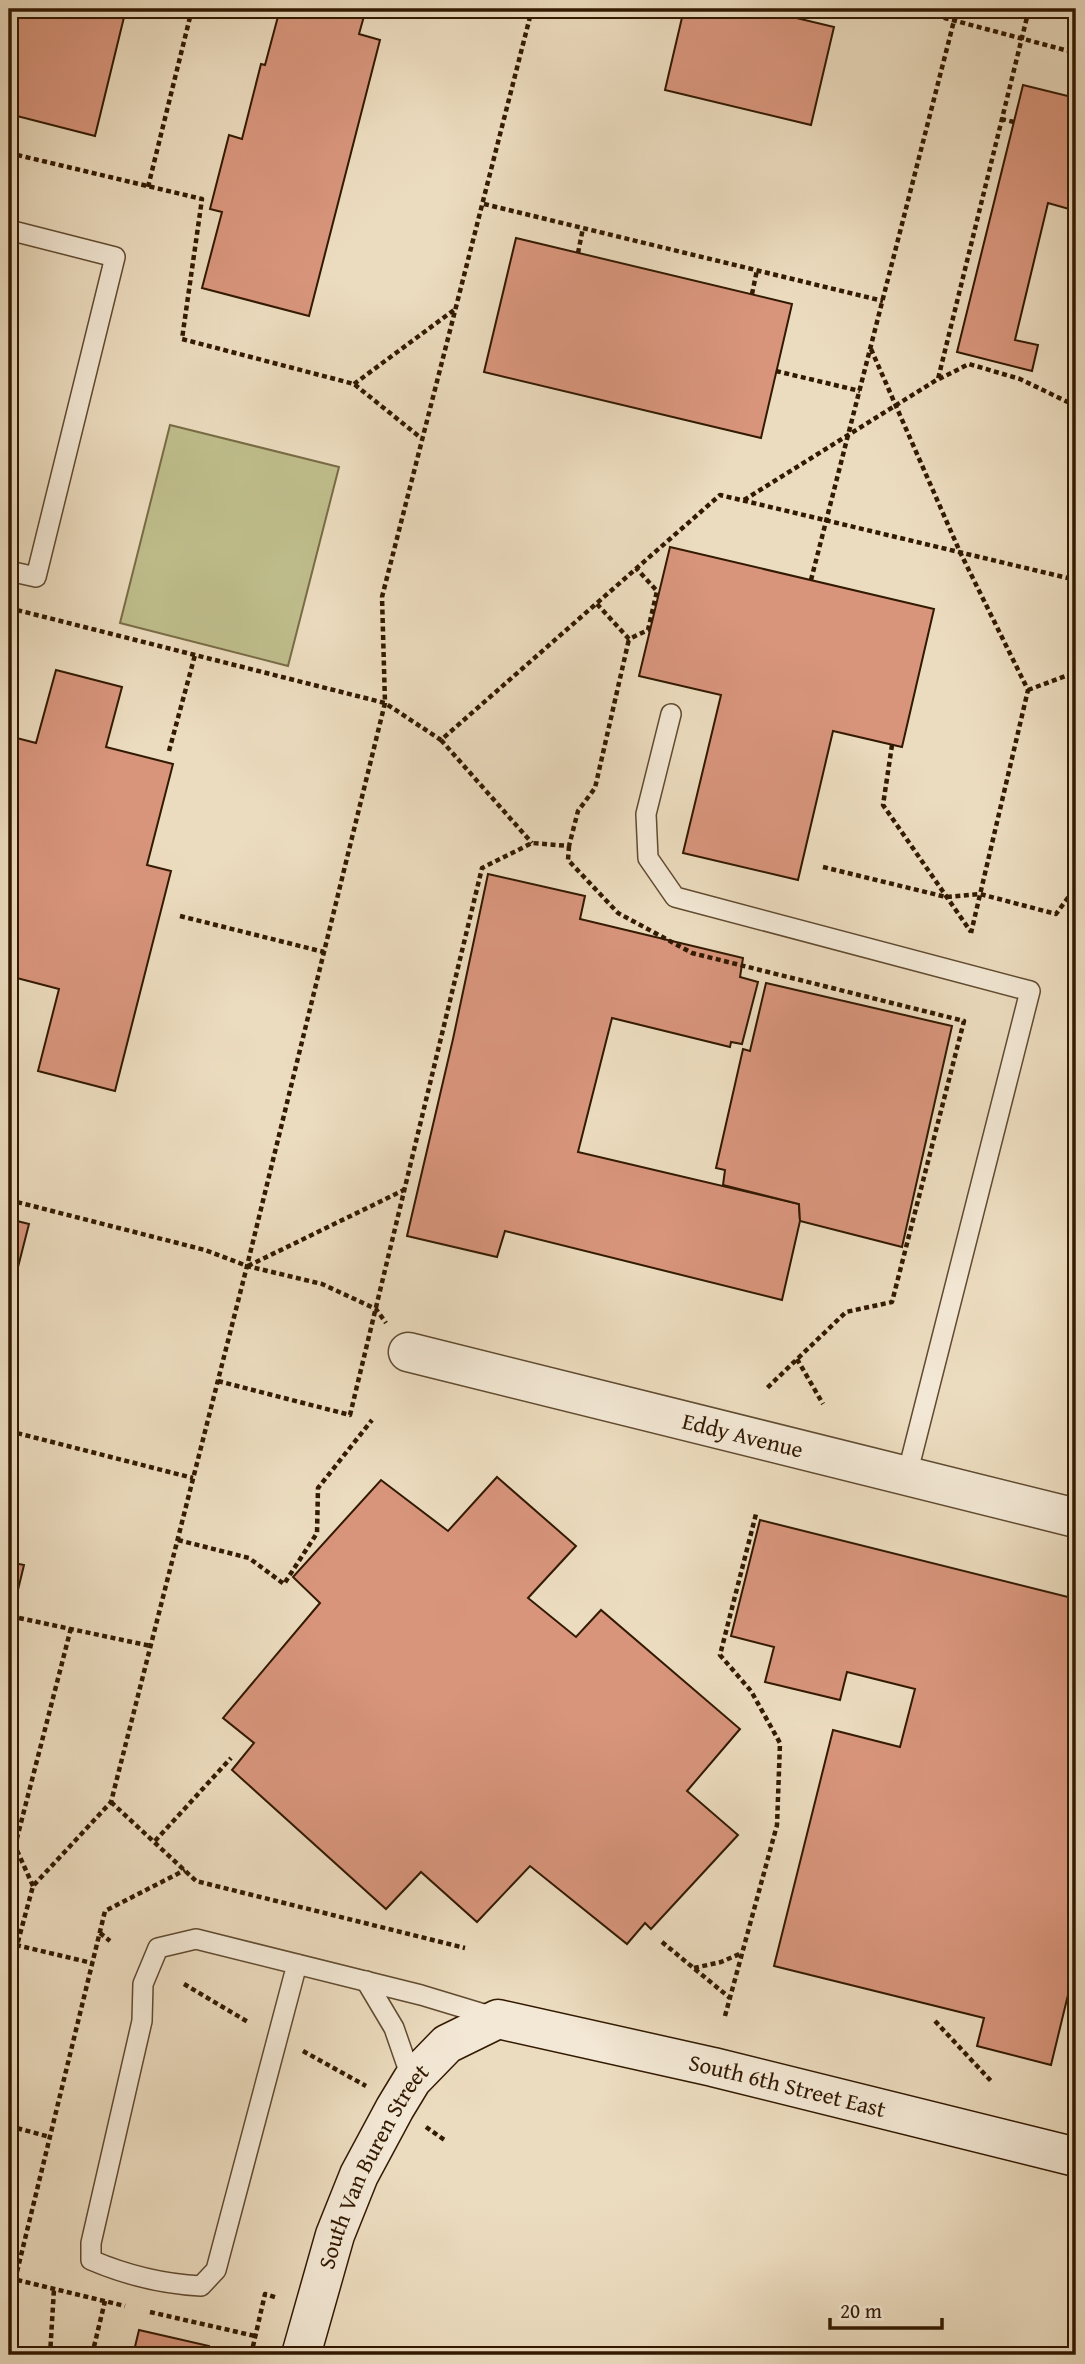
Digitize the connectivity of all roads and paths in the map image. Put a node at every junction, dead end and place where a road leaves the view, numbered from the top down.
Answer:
1 (192, 9) edge
2 (532, 9) edge
3 (911, 9) edge
4 (957, 9) edge
5 (1029, 9) edge
6 (954, 20) junction
7 (1022, 40) junction
8 (1076, 53) edge
9 (1001, 119) junction
10 (1014, 122) dead end
11 (9, 153) edge
12 (148, 187) junction
13 (484, 204) junction
14 (583, 228) junction
15 (9, 230) edge
16 (578, 253) dead end
17 (757, 270) junction
18 (751, 294) dead end
19 (883, 300) junction
20 (454, 310) junction
21 (871, 349) junction
22 (971, 356) dead end
23 (969, 364) junction
24 (776, 371) dead end
25 (938, 379) junction
26 (354, 384) junction
27 (860, 390) junction
28 (895, 406) junction
29 (1076, 406) edge
30 (850, 434) junction
31 (421, 438) junction
32 (744, 500) junction
33 (828, 520) junction
34 (960, 552) junction
35 (636, 568) junction
36 (9, 571) edge
37 (811, 580) dead end
38 (1076, 580) edge
39 (597, 604) junction
40 (9, 608) edge
41 (629, 639) junction
42 (195, 655) junction
43 (1076, 672) edge
44 (1028, 690) junction
45 (385, 703) junction
46 (671, 715) dead end
47 (441, 740) junction
48 (892, 745) dead end
49 (169, 751) dead end
50 (532, 843) junction
51 (569, 846) junction
52 (823, 867) dead end
53 (980, 894) junction
54 (946, 897) junction
55 (1076, 898) edge
56 (180, 916) dead end
57 (324, 952) junction
58 (1076, 1045) edge
59 (1076, 1078) edge
60 (406, 1189) junction
61 (9, 1200) edge
62 (247, 1266) junction
63 (376, 1309) junction
64 (408, 1352) joint
65 (797, 1359) junction
66 (218, 1381) junction
67 (766, 1390) dead end
68 (823, 1404) dead end
69 (372, 1420) dead end
70 (9, 1431) edge
71 (907, 1475) junction
72 (193, 1478) junction
73 (756, 1514) dead end
74 (1076, 1518) edge
75 (178, 1539) junction
76 (19, 1618) dead end
77 (71, 1628) junction
78 (151, 1646) junction
79 (231, 1758) dead end
80 (111, 1802) junction
81 (155, 1841) junction
82 (185, 1870) junction
83 (33, 1886) junction
84 (100, 1933) junction
85 (110, 1941) dead end
86 (662, 1942) dead end
87 (16, 1945) junction
88 (465, 1948) dead end
89 (742, 1953) junction
90 (92, 1963) junction
91 (297, 1964) junction
92 (694, 1968) junction
93 (9, 1975) edge
94 (366, 1981) junction
95 (184, 1984) dead end
96 (730, 1998) junction
97 (725, 2016) dead end
98 (498, 2019) junction
99 (935, 2021) dead end
100 (248, 2022) dead end
101 (296, 2048) dead end
102 (412, 2080) junction
103 (991, 2081) dead end
104 (373, 2090) dead end
105 (419, 2122) dead end
106 (9, 2126) edge
107 (50, 2137) junction
108 (446, 2141) dead end
109 (1076, 2157) edge
110 (15, 2280) dead end
111 (54, 2289) dead end
112 (265, 2294) dead end
113 (105, 2301) dead end
114 (50, 2355) edge
115 (92, 2355) edge
116 (251, 2355) edge
117 (301, 2355) edge

1 - 12 path
2 - 13 path
3 - 6 path
4 - 6 path
5 - 7 path
6 - 7 path
6 - 19 path
7 - 8 path
7 - 9 path
9 - 10 path
9 - 25 path
11 - 12 path
12 - 26 path
13 - 14 path
13 - 20 path
14 - 16 path
14 - 17 path
15 - 36 lane
17 - 18 path
17 - 19 path
19 - 21 path
20 - 26 path
20 - 31 path
21 - 27 path
21 - 28 path
22 - 23 path
23 - 25 path
23 - 29 path
24 - 27 path
25 - 28 path
26 - 31 path
27 - 30 path
28 - 30 path
28 - 34 path
30 - 32 path
30 - 33 path
31 - 45 path
32 - 33 path
32 - 35 path
33 - 34 path
33 - 37 path
34 - 38 path
34 - 44 path
35 - 39 path
35 - 41 path
39 - 41 path
39 - 47 path
40 - 42 path
41 - 51 path
42 - 45 path
42 - 49 path
43 - 44 path
44 - 53 path
45 - 47 path
45 - 57 path
46 - 71 lane
47 - 50 path
48 - 54 path
50 - 51 path
50 - 60 path
51 - 65 path
52 - 54 path
53 - 54 path
53 - 54 path
53 - 55 path
56 - 57 path
57 - 62 path
58 - 59 path
60 - 62 path
60 - 63 path
61 - 62 path
62 - 63 path
62 - 66 path
63 - 64 path
63 - 66 path
64 - 71 street, Eddy Avenue
65 - 67 path
65 - 68 path
66 - 72 path
69 - 75 path
70 - 72 path
71 - 74 street, Eddy Avenue
72 - 75 path
73 - 89 path
75 - 78 path
76 - 77 path
77 - 78 path
77 - 83 path
78 - 80 path
79 - 81 path
80 - 81 path
80 - 83 path
81 - 82 path
82 - 84 path
82 - 88 path
83 - 87 path
84 - 85 path
84 - 90 path
86 - 92 path
87 - 90 path
87 - 93 path
89 - 92 path
89 - 96 path
90 - 107 path
91 - 91 lane
91 - 94 lane
92 - 96 path
94 - 98 lane
94 - 102 lane
95 - 100 path
96 - 97 path
98 - 102 street, South Van Buren Street
98 - 109 street, South 6th Street East
99 - 103 path
101 - 104 path
102 - 117 street, South Van Buren Street
105 - 108 path
106 - 107 path
107 - 110 path
111 - 114 path
112 - 116 path
113 - 115 path

